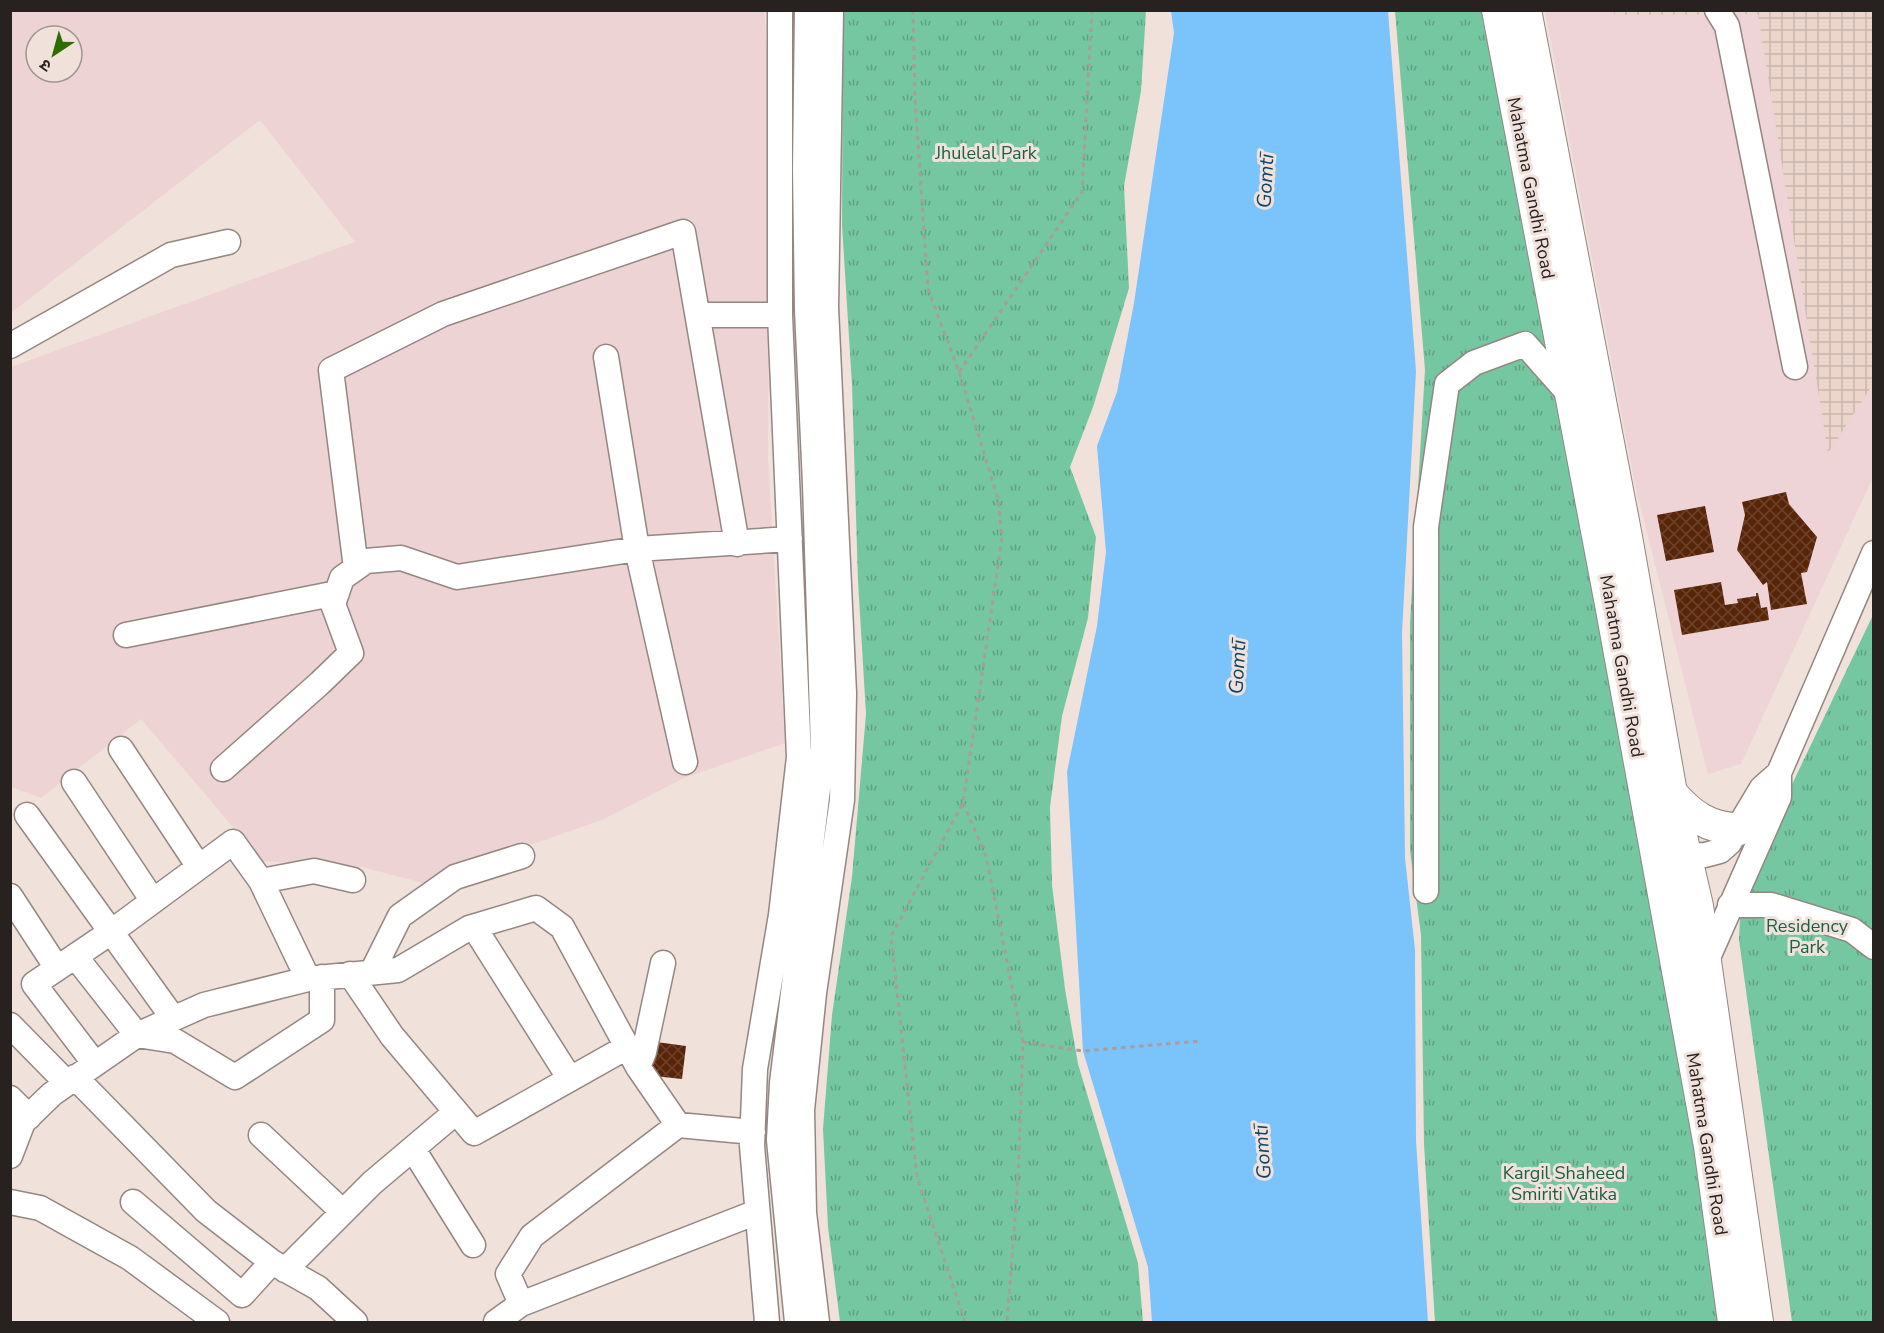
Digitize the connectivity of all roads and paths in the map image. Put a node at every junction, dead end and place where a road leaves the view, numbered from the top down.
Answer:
1 (780, 10) edge
2 (807, 10) edge
3 (831, 10) edge
4 (913, 10) edge
5 (1092, 10) edge
6 (1498, 10) edge
7 (1525, 10) edge
8 (1717, 10) edge
9 (228, 242) dead end
10 (698, 315) junction
11 (780, 315) junction
12 (10, 346) edge
13 (606, 357) dead end
14 (1795, 367) dead end
15 (959, 372) junction
16 (1571, 396) junction
17 (790, 539) junction
18 (737, 544) junction
19 (637, 549) junction
20 (1874, 553) edge
21 (356, 568) junction
22 (337, 592) junction
23 (126, 635) dead end
24 (121, 749) dead end
25 (685, 762) dead end
26 (223, 769) dead end
27 (1779, 773) junction
28 (74, 782) dead end
29 (1671, 793) junction
30 (963, 803) junction
31 (27, 815) dead end
32 (1739, 829) junction
33 (522, 856) dead end
34 (1685, 856) junction
35 (199, 867) junction
36 (261, 880) junction
37 (353, 880) dead end
38 (1426, 891) dead end
39 (10, 896) edge
40 (153, 901) junction
41 (1730, 905) junction
42 (474, 927) junction
43 (111, 932) junction
44 (1874, 947) edge
45 (66, 962) junction
46 (1707, 962) junction
47 (663, 963) dead end
48 (361, 973) junction
49 (315, 978) junction
50 (173, 1018) junction
51 (10, 1025) edge
52 (137, 1035) junction
53 (1201, 1041) dead end
54 (1023, 1042) junction
55 (633, 1057) junction
56 (79, 1075) junction
57 (570, 1078) junction
58 (10, 1098) edge
59 (456, 1112) junction
60 (29, 1116) junction
61 (678, 1125) junction
62 (753, 1132) junction
63 (261, 1135) dead end
64 (413, 1149) junction
65 (10, 1156) edge
66 (10, 1202) edge
67 (133, 1202) dead end
68 (343, 1212) junction
69 (757, 1212) junction
70 (473, 1245) dead end
71 (279, 1266) junction
72 (814, 1294) junction
73 (521, 1304) junction
74 (217, 1323) edge
75 (355, 1323) edge
76 (496, 1323) edge
77 (767, 1323) edge
78 (797, 1323) edge
79 (818, 1323) edge
80 (823, 1323) edge
81 (965, 1323) edge
82 (1007, 1323) edge
83 (1734, 1323) edge
84 (1757, 1323) edge

1 - 11 street
2 - 78 street
3 - 72 street
4 - 15 path
5 - 15 path
6 - 16 main road, Mahatma Gandhi Road
7 - 29 main road, Mahatma Gandhi Road
8 - 14 street
9 - 12 street
10 - 11 street
10 - 18 street
10 - 21 street
11 - 17 street
13 - 19 street
15 - 30 path
16 - 38 street
16 - 83 main road, Mahatma Gandhi Road
17 - 18 street
17 - 62 street
18 - 19 street
19 - 21 street
19 - 25 street
20 - 27 street
21 - 22 street
22 - 23 street
22 - 26 street
24 - 35 street
27 - 32 street
27 - 41 street
28 - 40 street
29 - 32 main road
29 - 34 main road, Mahatma Gandhi Road
30 - 54 path
30 - 81 path
31 - 43 street
32 - 34 street
33 - 48 street
34 - 46 main road, Mahatma Gandhi Road
35 - 36 street
35 - 40 street
36 - 37 street
36 - 49 street
39 - 45 street
40 - 43 street
41 - 44 street
41 - 46 street
42 - 48 street
42 - 55 street
42 - 57 street
43 - 45 street
43 - 50 street
45 - 52 street
45 - 56 street
46 - 84 main road, Mahatma Gandhi Road
47 - 55 street
48 - 49 street
48 - 59 street
49 - 50 street
49 - 52 street
50 - 52 street
51 - 56 street
52 - 56 street
53 - 54 path
54 - 82 path
55 - 57 street
55 - 61 street
56 - 60 street
56 - 71 street
57 - 59 street
58 - 60 street
59 - 64 street
60 - 65 street
61 - 62 street
61 - 73 street
62 - 69 street
63 - 68 street
64 - 68 street
64 - 70 street
66 - 74 street
67 - 71 street
68 - 71 street
69 - 73 street
69 - 77 street
71 - 75 street
72 - 79 street
72 - 80 street
73 - 76 street

